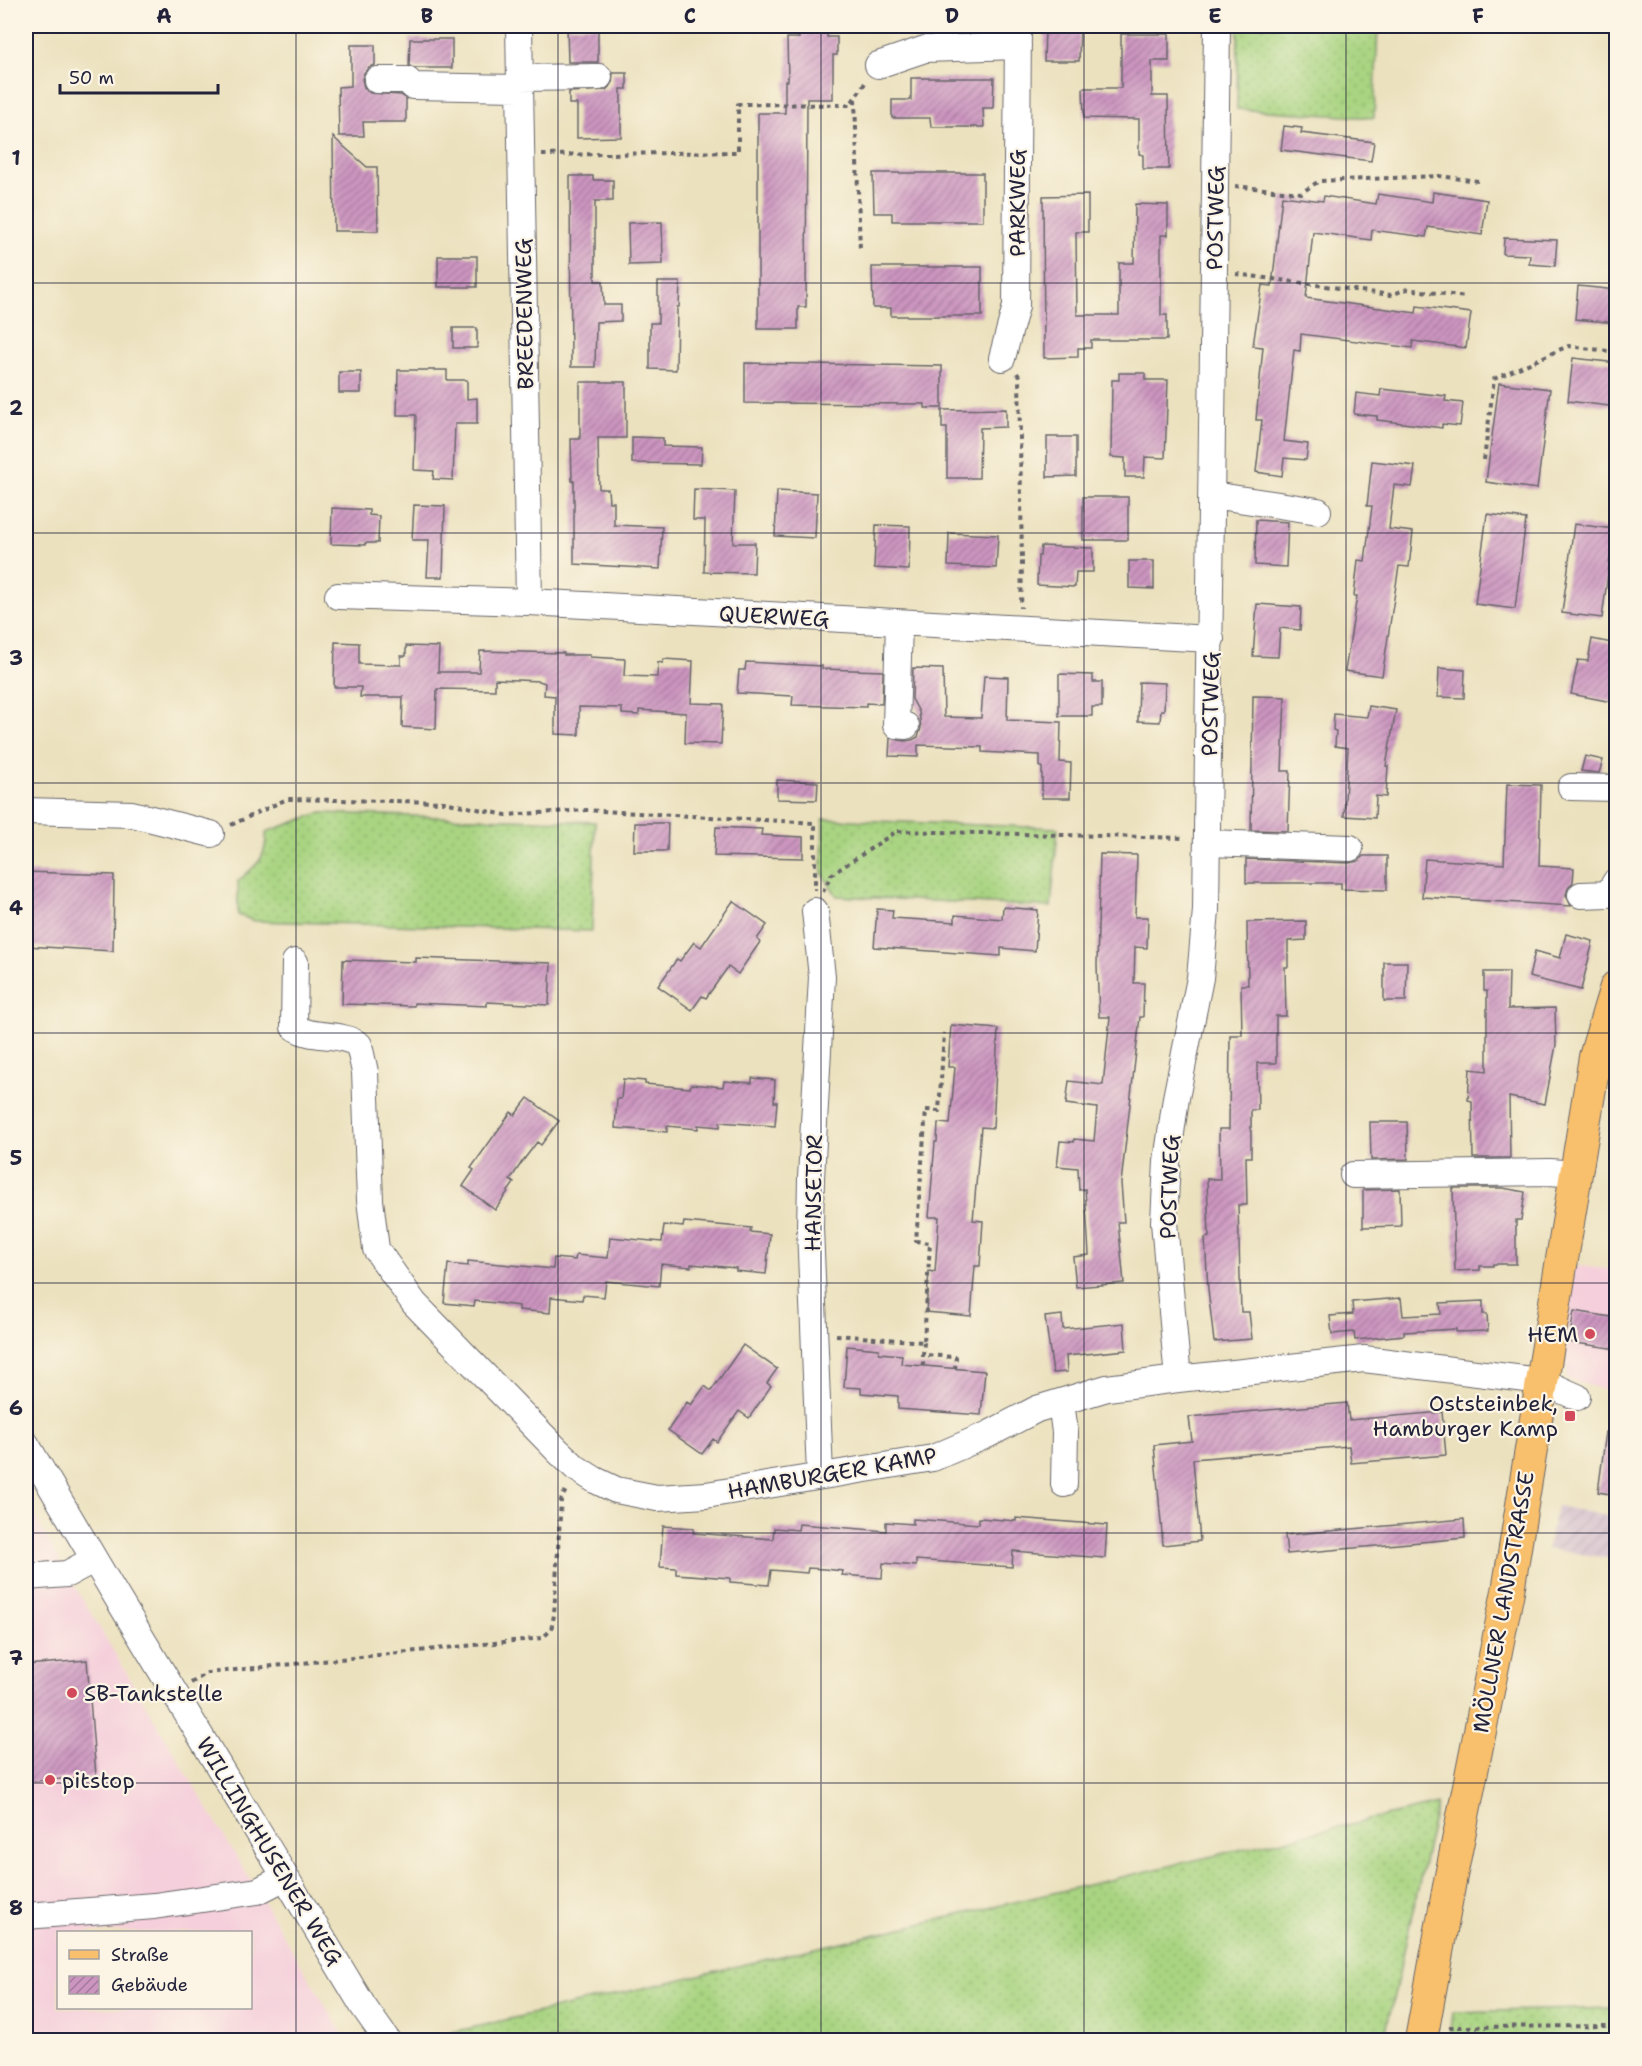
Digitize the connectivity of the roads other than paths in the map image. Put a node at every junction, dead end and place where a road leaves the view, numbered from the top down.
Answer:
1 (519, 26) edge
2 (1218, 26) edge
3 (1018, 35) edge
4 (878, 65) road end
5 (599, 77) dead end
6 (377, 80) dead end
7 (520, 83) junction
8 (1002, 358) road end
9 (1212, 495) junction
10 (1318, 511) dead end
11 (338, 596) dead end
12 (529, 602) junction
13 (899, 623) junction
14 (1211, 639) junction
15 (906, 726) dead end
16 (1570, 787) dead end
17 (1617, 788) edge
18 (26, 811) edge
19 (211, 834) road end
20 (1208, 840) junction
21 (1350, 848) dead end
22 (1617, 881) edge
23 (1581, 895) dead end
24 (815, 911) road end
25 (295, 962) dead end
26 (1617, 987) edge
27 (1575, 1174) junction
28 (1353, 1175) dead end
29 (1178, 1379) junction
30 (1541, 1381) junction
31 (1577, 1397) dead end
32 (1061, 1402) junction
33 (26, 1444) edge
34 (820, 1475) junction
35 (1064, 1484) dead end
36 (93, 1560) junction
37 (26, 1577) edge
38 (285, 1877) junction
39 (26, 1916) edge
40 (1422, 2033) edge
41 (387, 2040) edge

1 - 7 street, BREEDENWEG
2 - 9 street, POSTWEG
3 - 4 street, PARKWEG
3 - 8 street, PARKWEG
5 - 7 street
6 - 7 street
7 - 12 street, BREEDENWEG
9 - 10 street
9 - 14 street, POSTWEG
11 - 12 street, QUERWEG
12 - 13 street, QUERWEG
13 - 14 street, QUERWEG
13 - 15 street
14 - 20 street, POSTWEG
16 - 17 street
18 - 19 street
20 - 21 street
20 - 29 street, POSTWEG
22 - 23 street
24 - 34 street, HANSETOR
25 - 34 street, HAMBURGER KAMP
26 - 27 main road, MÖLLNER LANDSTRASSE
27 - 28 street
27 - 30 main road, MÖLLNER LANDSTRASSE
29 - 30 street, HAMBURGER KAMP
29 - 32 street, HAMBURGER KAMP
30 - 31 street, HAMBURGER KAMP
30 - 40 main road, MÖLLNER LANDSTRASSE
32 - 34 street, HAMBURGER KAMP
32 - 35 street
33 - 36 street, WILLINGHUSENER WEG
36 - 37 street
36 - 38 street, WILLINGHUSENER WEG
38 - 39 street
38 - 41 street, WILLINGHUSENER WEG

